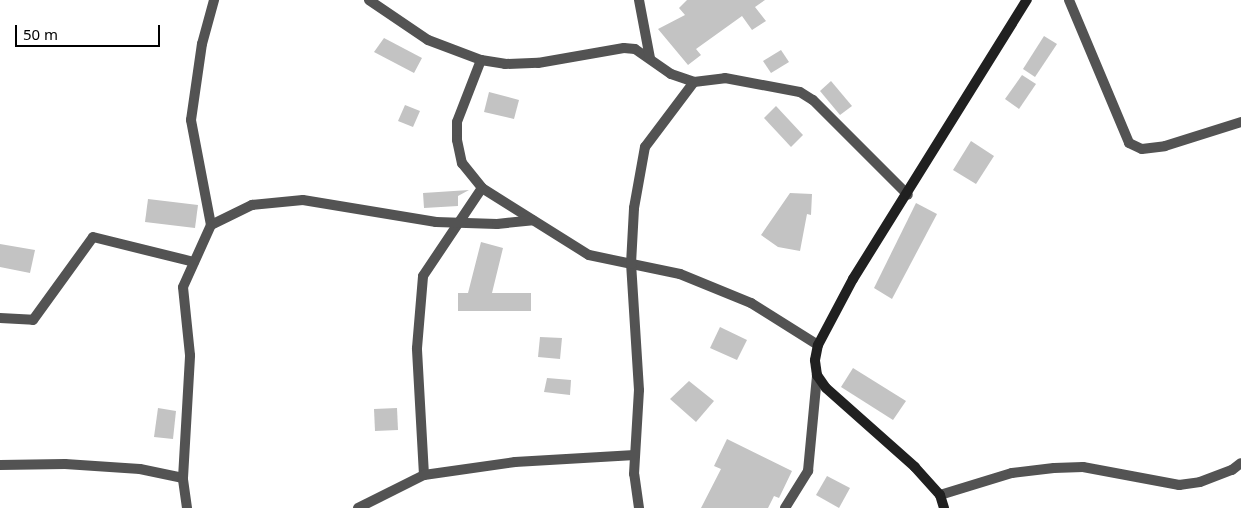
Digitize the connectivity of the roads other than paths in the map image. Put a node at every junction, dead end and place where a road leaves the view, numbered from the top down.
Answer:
1 (214, 0) edge
2 (369, 0) edge
3 (638, 0) edge
4 (1027, 0) edge
5 (1069, 0) edge
6 (650, 58) junction
7 (481, 60) junction
8 (694, 82) junction
9 (1241, 122) edge
10 (482, 188) junction
11 (908, 195) junction
12 (533, 220) junction
13 (457, 223) junction
14 (211, 225) junction
15 (194, 262) junction
16 (631, 264) junction
17 (0, 318) edge
18 (818, 345) junction
19 (817, 375) junction
20 (635, 455) junction
21 (1241, 463) edge
22 (0, 465) edge
23 (424, 476) junction
24 (183, 478) junction
25 (940, 494) junction
26 (187, 508) edge
27 (358, 508) edge
28 (639, 508) edge
29 (785, 508) edge
30 (944, 508) edge

1 - 14 street
2 - 7 street
3 - 6 street
4 - 11 main road
5 - 9 street
6 - 7 street
6 - 8 street
7 - 10 street
8 - 11 street
8 - 16 street
10 - 12 street
10 - 13 street
11 - 18 main road
12 - 13 street
12 - 16 street
13 - 14 street
13 - 23 street
14 - 15 street
15 - 17 street
15 - 24 street
16 - 18 street
16 - 20 street
18 - 19 main road
19 - 25 main road
19 - 29 street
20 - 23 street
20 - 28 street
21 - 25 street
22 - 24 street
23 - 27 street
24 - 26 street
25 - 30 main road

